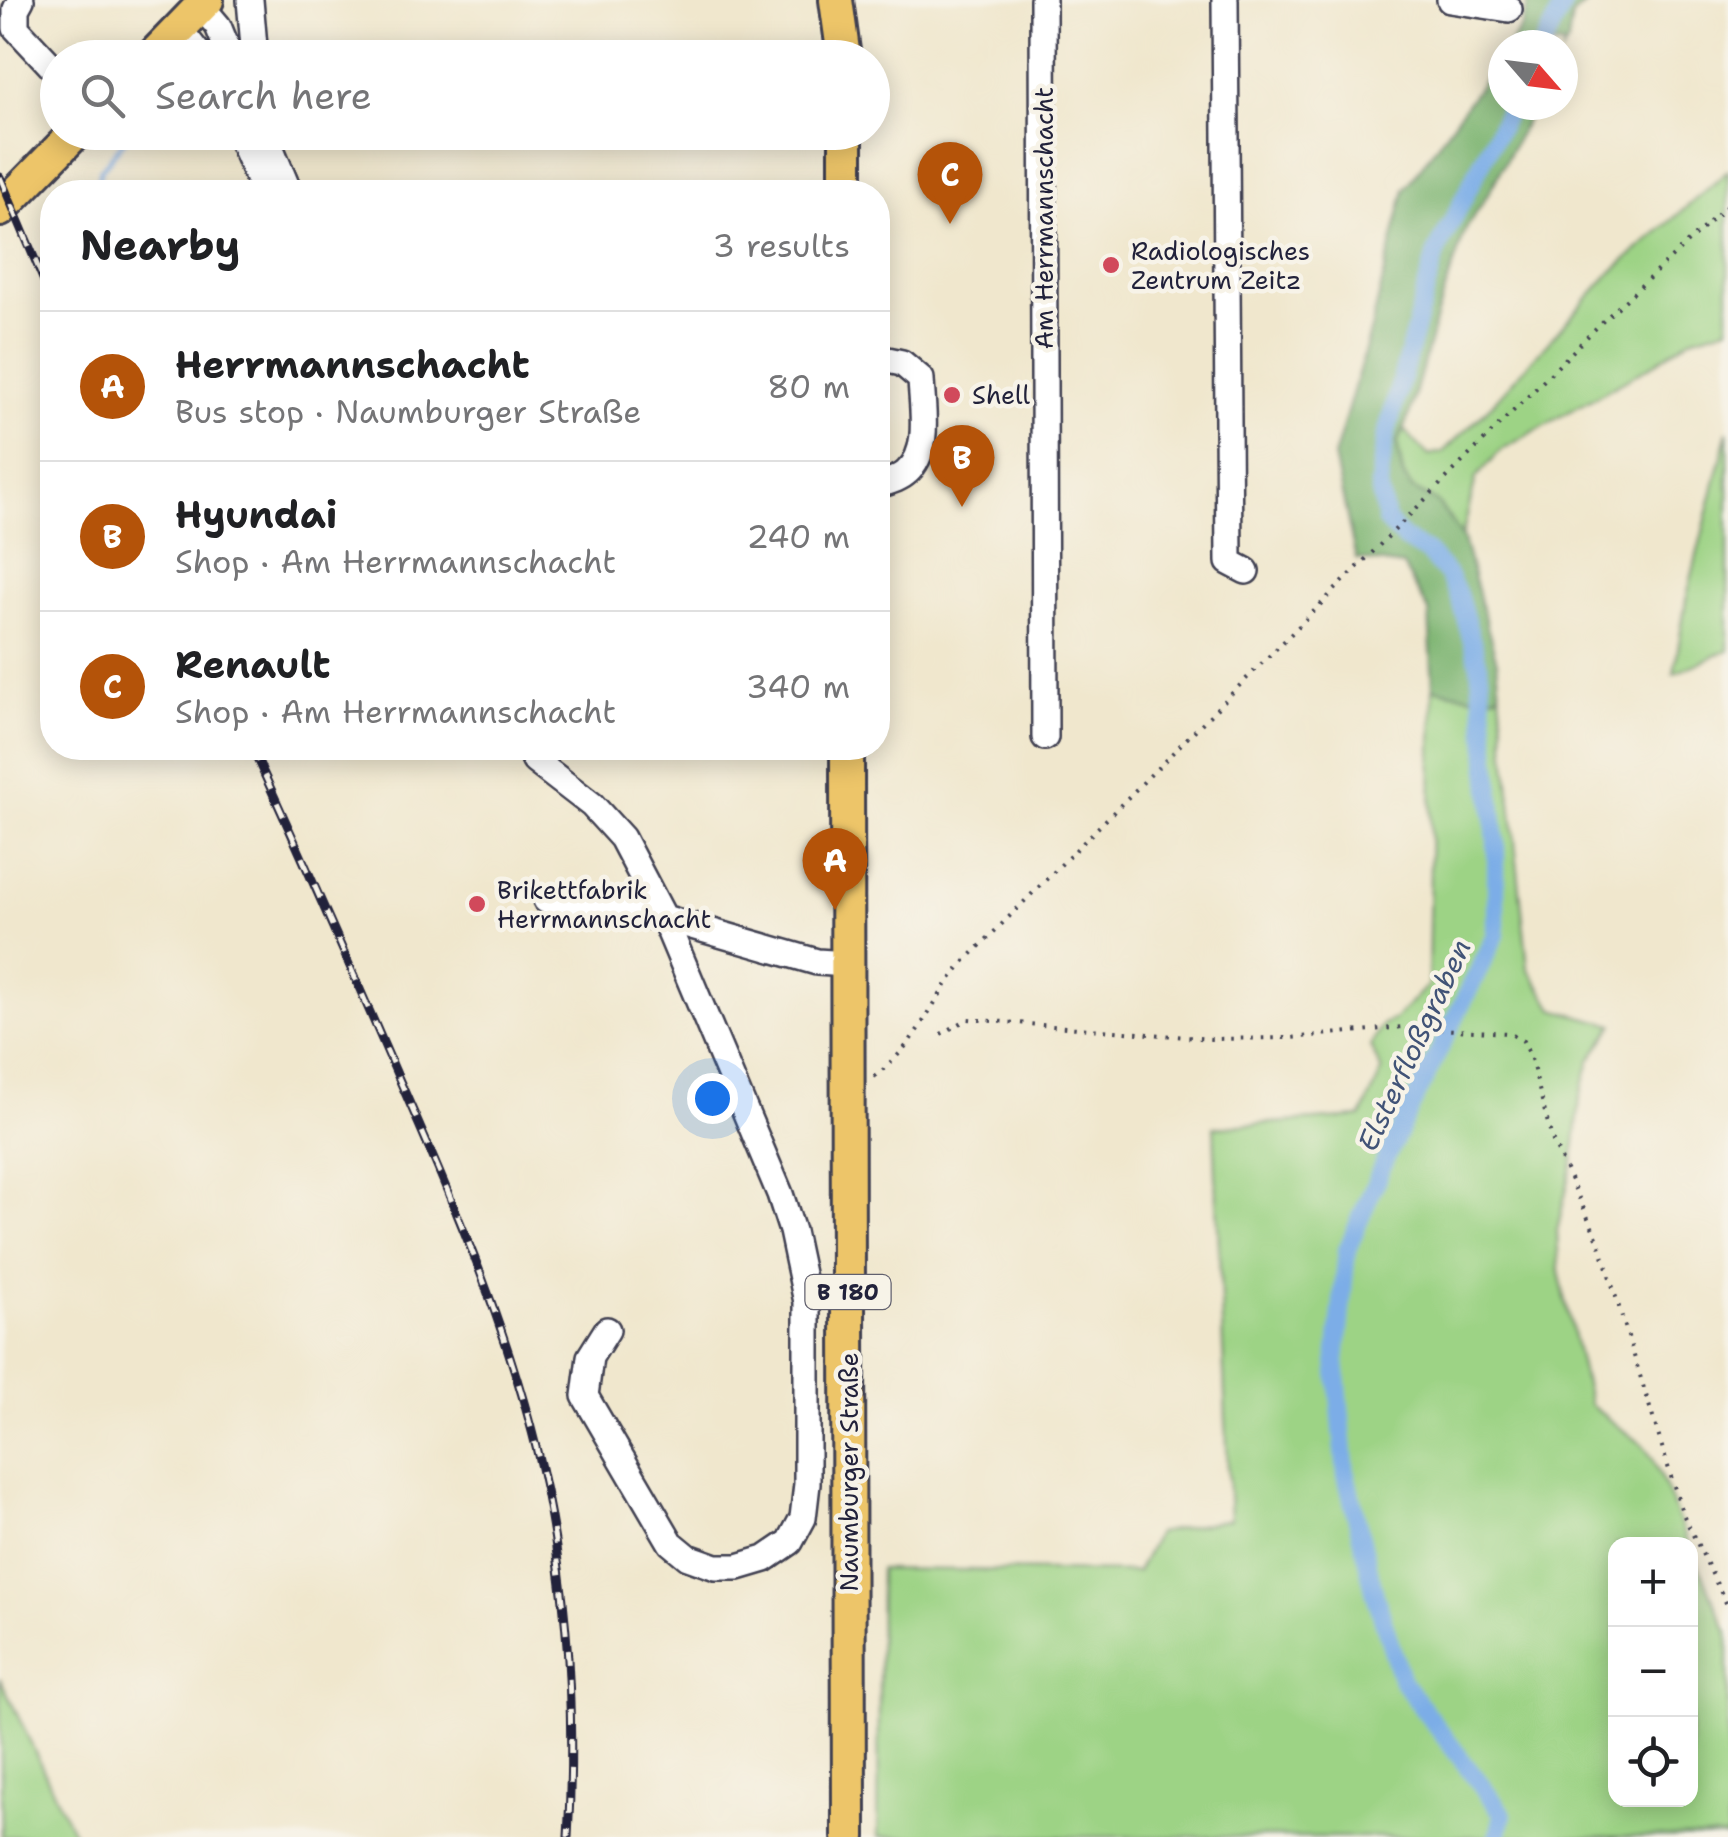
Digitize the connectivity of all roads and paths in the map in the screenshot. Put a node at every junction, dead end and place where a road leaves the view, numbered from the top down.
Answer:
1 (21, 0) edge
2 (250, 0) edge
3 (836, 0) edge
4 (1044, 0) edge
5 (1225, 0) edge
6 (1450, 0) edge
7 (1509, 9) dead end
8 (195, 11) edge
9 (168, 40) edge
10 (199, 40) edge
11 (224, 40) edge
12 (253, 40) edge
13 (842, 40) edge
14 (40, 53) edge
15 (59, 150) edge
16 (251, 150) edge
17 (269, 150) edge
18 (846, 150) edge
19 (273, 180) edge
20 (277, 180) edge
21 (846, 180) edge
22 (1728, 206) edge
23 (0, 210) edge
24 (890, 360) edge
25 (890, 480) edge
26 (1246, 571) dead end
27 (1045, 737) dead end
28 (535, 760) edge
29 (847, 760) edge
30 (546, 900) dead end
31 (664, 918) junction
32 (847, 964) junction
33 (941, 1034) dead end
34 (864, 1080) dead end
35 (607, 1330) dead end
36 (1728, 1607) edge
37 (850, 1837) edge

1 - 14 street
2 - 12 street
3 - 13 main road
4 - 27 street, Am Herrmannschacht
5 - 26 street
6 - 7 street
8 - 9 main road
8 - 10 street
8 - 11 street
15 - 23 main road
16 - 19 street
17 - 20 street
18 - 21 main road
22 - 34 path
24 - 25 street
28 - 31 street
29 - 32 main road, Naumburger Straße / B 180
30 - 31 street
31 - 32 street
31 - 35 street
32 - 37 main road, Naumburger Straße / B 180
33 - 36 path

